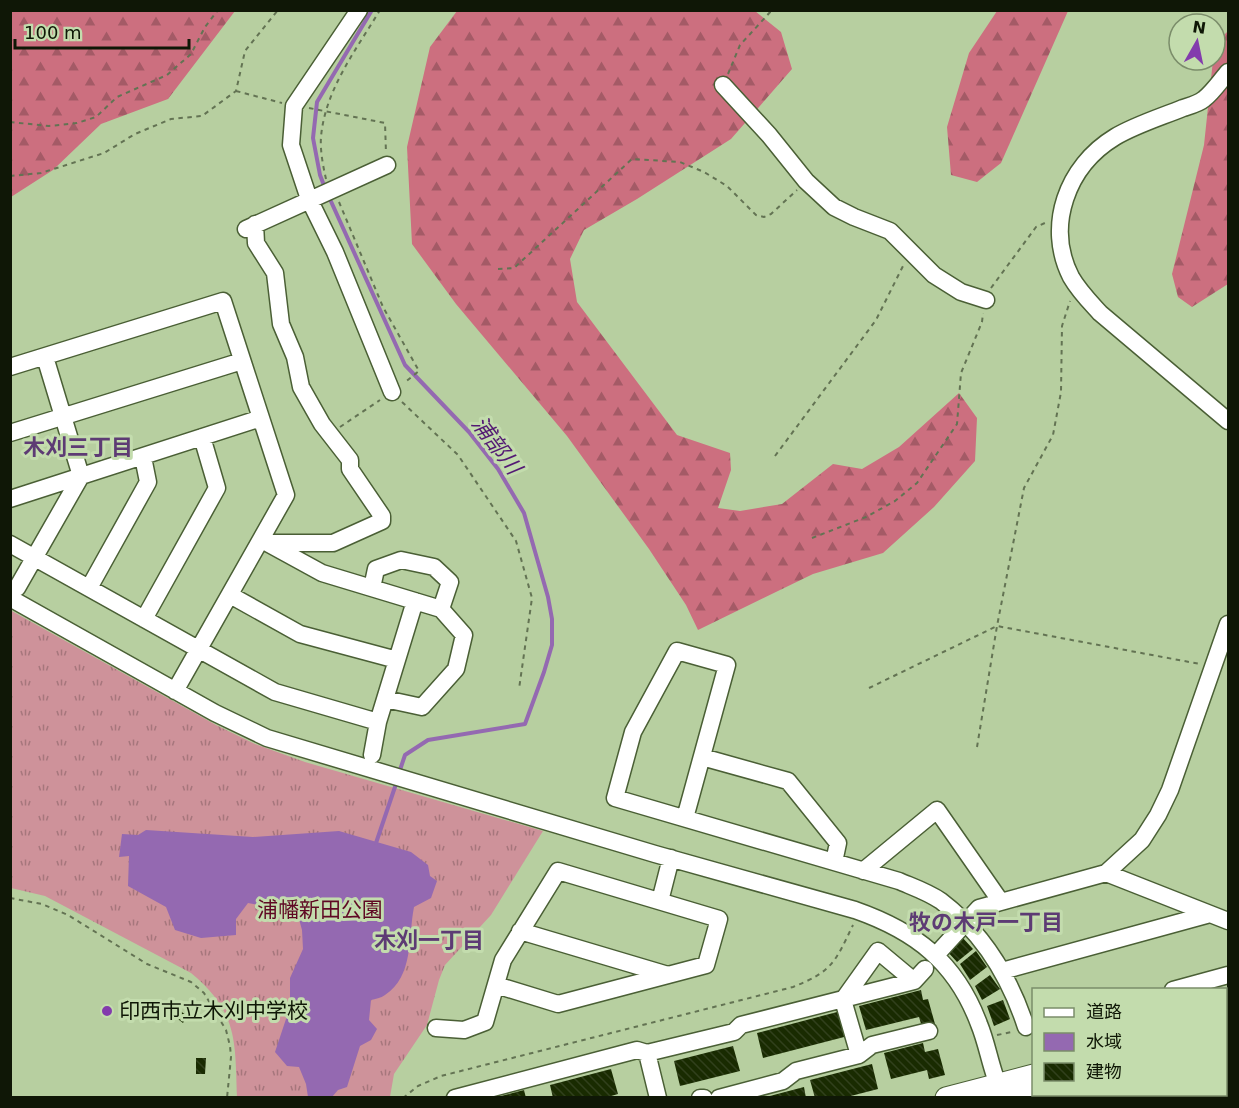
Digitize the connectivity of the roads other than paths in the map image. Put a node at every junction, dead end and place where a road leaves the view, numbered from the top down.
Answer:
1 (359, 10) edge
2 (1228, 72) edge
3 (723, 85) road end
4 (387, 165) road end
5 (309, 199) junction
6 (986, 300) road end
7 (45, 357) junction
8 (242, 361) junction
9 (10, 367) edge
10 (392, 392) road end
11 (63, 417) junction
12 (261, 418) junction
13 (1228, 421) edge
14 (10, 433) edge
15 (202, 437) junction
16 (143, 456) junction
17 (81, 477) junction
18 (10, 500) edge
19 (264, 541) junction
20 (10, 544) edge
21 (36, 558) junction
22 (88, 588) junction
23 (372, 588) junction
24 (14, 593) edge
25 (230, 595) junction
26 (415, 601) junction
27 (441, 609) junction
28 (144, 619) junction
29 (1228, 624) edge
30 (199, 650) junction
31 (397, 660) junction
32 (176, 691) junction
33 (386, 699) junction
34 (378, 722) junction
35 (372, 755) dead end
36 (702, 757) junction
37 (685, 818) junction
38 (671, 858) junction
39 (834, 862) junction
40 (863, 871) junction
41 (1106, 873) junction
42 (660, 901) junction
43 (1001, 902) junction
44 (1210, 914) junction
45 (1228, 921) edge
46 (966, 924) junction
47 (520, 931) junction
48 (936, 955) junction
49 (1002, 971) junction
50 (670, 975) junction
51 (1228, 975) edge
52 (496, 986) junction
53 (1180, 988) edge
54 (843, 1000) junction
55 (436, 1028) dead end
56 (1026, 1028) edge
57 (929, 1031) dead end
58 (647, 1053) junction
59 (859, 1055) junction
60 (1032, 1076) edge
61 (999, 1093) edge
62 (1032, 1094) edge
63 (455, 1098) edge
64 (658, 1098) edge
65 (719, 1098) edge
66 (946, 1098) edge
67 (1017, 1098) edge

1 - 5 street
2 - 13 street
3 - 6 street
4 - 5 street
5 - 10 street
5 - 19 street
7 - 8 street
7 - 9 street
7 - 11 street
8 - 11 street
8 - 12 street
11 - 14 street
11 - 17 street
12 - 15 street
12 - 19 street
15 - 16 street
15 - 28 street
16 - 17 street
16 - 22 street
17 - 18 street
17 - 21 street
19 - 23 street
19 - 25 street
20 - 21 street
21 - 22 street
21 - 24 street
22 - 28 street
23 - 26 street
23 - 27 street
24 - 32 street
25 - 30 street
25 - 31 street
26 - 27 street
26 - 31 street
27 - 33 street
28 - 30 street
29 - 41 street
30 - 32 street
30 - 34 street
31 - 33 street
32 - 38 street
33 - 34 street
34 - 35 street
36 - 37 street
36 - 37 street
36 - 39 street
37 - 39 street
38 - 42 street
38 - 48 street
39 - 40 street
40 - 43 street
40 - 46 street
41 - 43 street
41 - 44 street
42 - 47 street
42 - 50 street
43 - 46 street
44 - 45 street
44 - 49 street
46 - 48 street
46 - 49 street
47 - 50 street
47 - 52 street
48 - 61 street
49 - 56 street
50 - 52 street
51 - 53 street
52 - 55 street
54 - 54 street
54 - 58 street
54 - 59 street
57 - 59 street
58 - 63 street
58 - 64 street
59 - 65 street
60 - 61 main road
61 - 66 main road
62 - 67 main road

